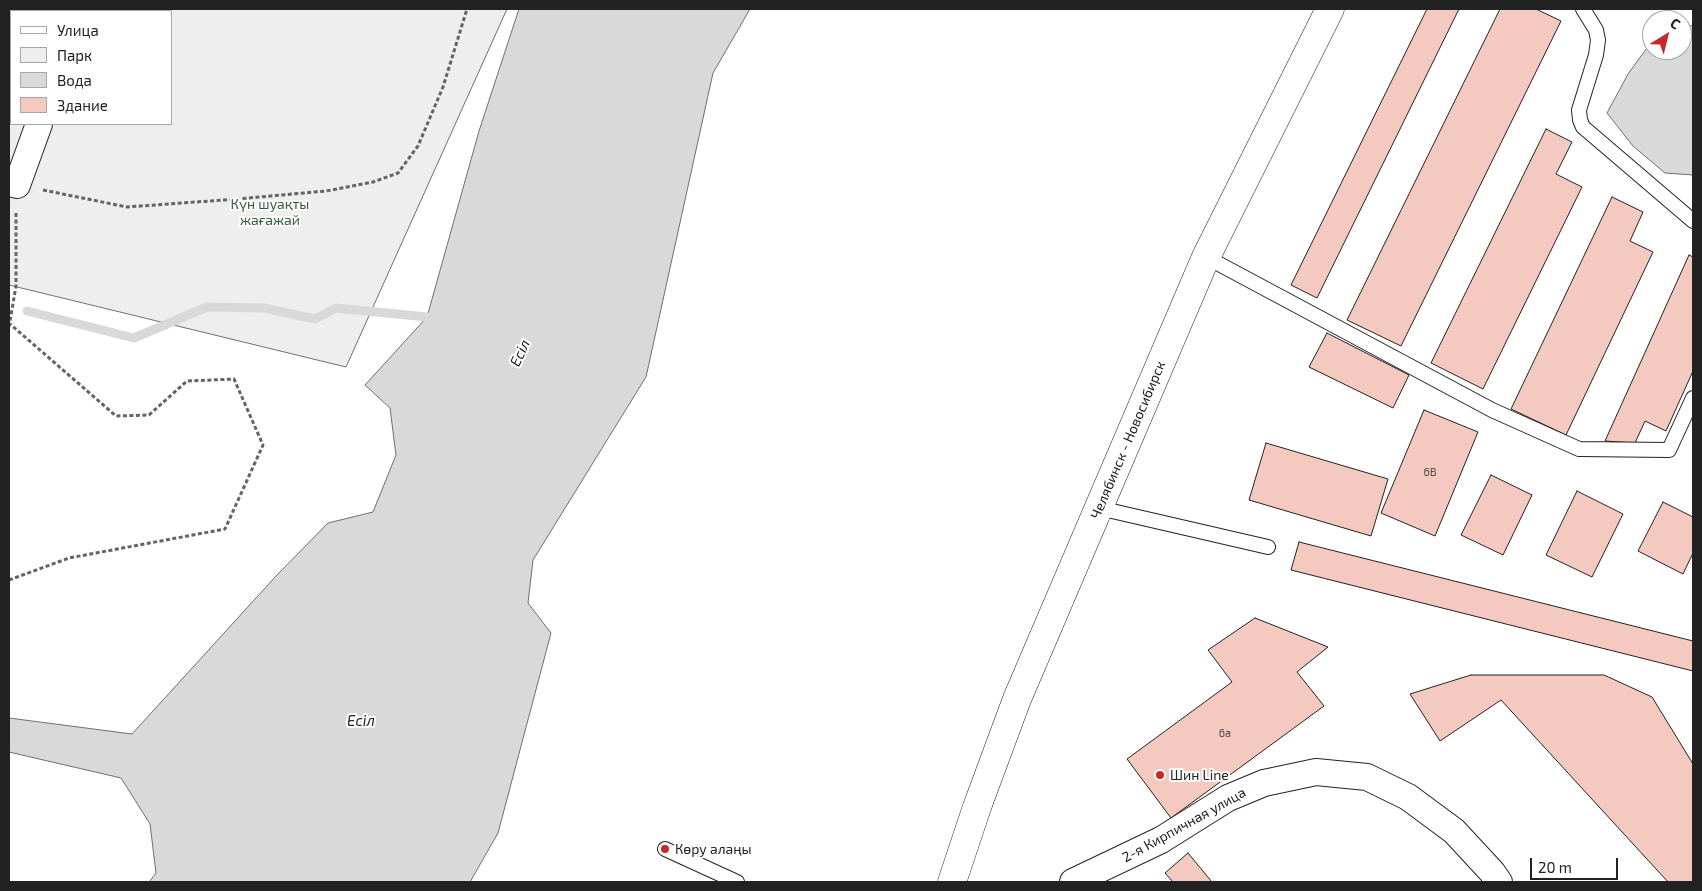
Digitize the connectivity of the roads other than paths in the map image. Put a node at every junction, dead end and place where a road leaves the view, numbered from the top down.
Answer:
1 (1330, 9) edge
2 (1584, 9) edge
3 (39, 125) edge
4 (13, 184) edge
5 (1693, 221) edge
6 (1206, 257) junction
7 (1693, 398) edge
8 (1099, 508) junction
9 (1268, 548) dead end
10 (665, 849) dead end
11 (737, 882) edge
12 (952, 882) edge
13 (1073, 882) edge
14 (1499, 882) edge

1 - 6 highway, Челябинск - Новосибирск
2 - 5 lane
3 - 4 street
6 - 7 lane
6 - 8 highway, Челябинск - Новосибирск
8 - 9 lane
8 - 12 highway, Челябинск - Новосибирск
10 - 11 lane
13 - 14 street, 2-я Кирпичная улица

